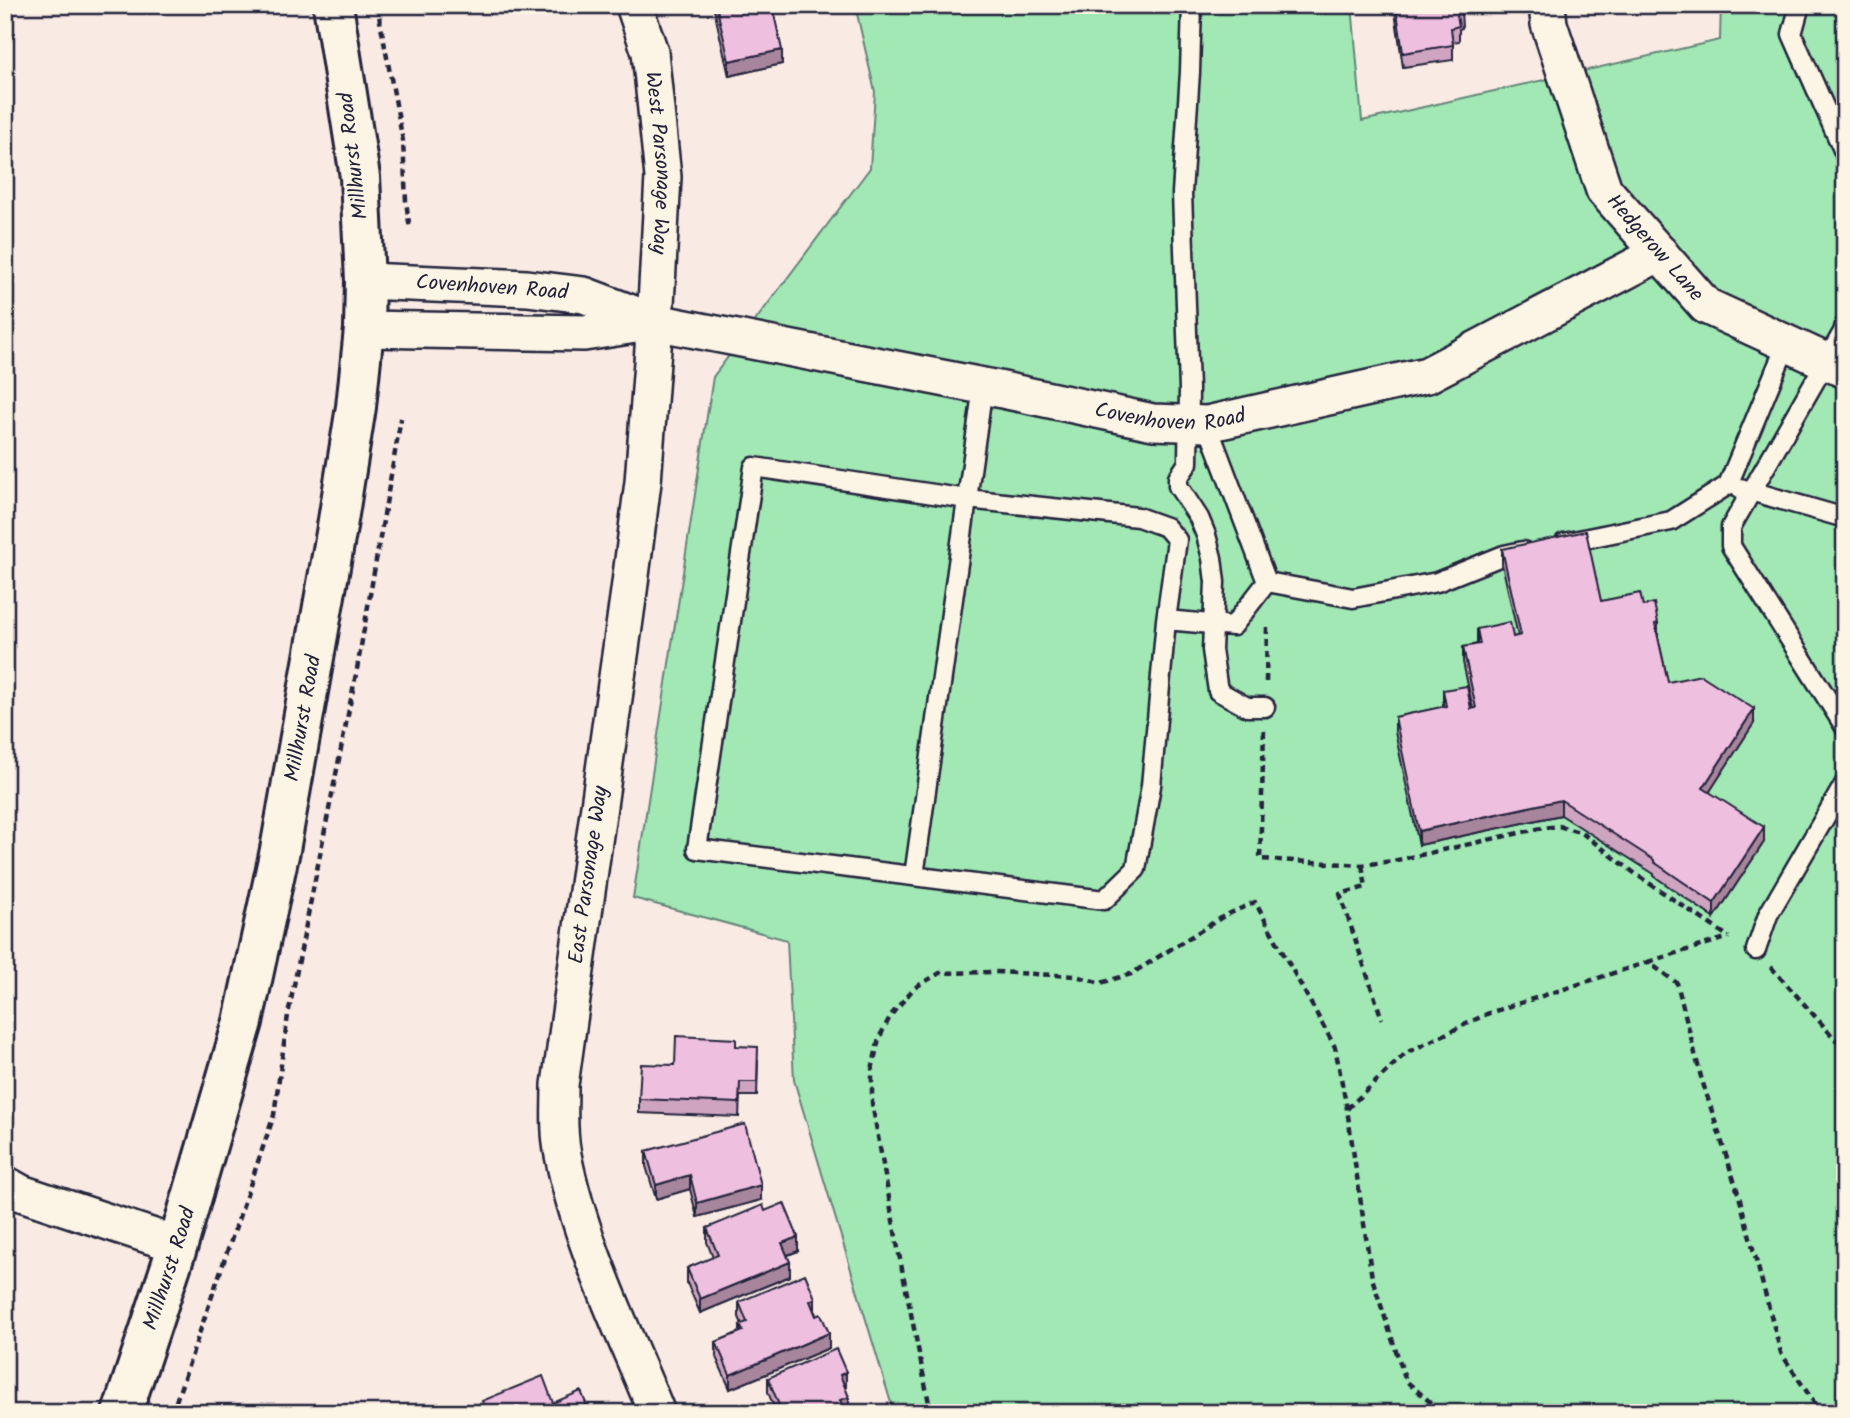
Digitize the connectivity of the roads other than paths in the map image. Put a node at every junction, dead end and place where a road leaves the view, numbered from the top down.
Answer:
1 (333, 5) edge
2 (634, 5) edge
3 (1192, 5) edge
4 (1547, 5) edge
5 (1800, 5) edge
6 (1845, 154) edge
7 (1660, 253) junction
8 (365, 281) junction
9 (655, 321) junction
10 (1845, 325) edge
11 (364, 329) junction
12 (1787, 343) junction
13 (1835, 365) edge
14 (984, 386) junction
15 (1198, 424) junction
16 (1728, 485) junction
17 (1751, 491) junction
18 (967, 499) junction
19 (1845, 517) edge
20 (1267, 582) junction
21 (1166, 620) junction
22 (1213, 624) junction
23 (1265, 707) road end
24 (1845, 727) edge
25 (1845, 783) edge
26 (914, 876) junction
27 (1756, 950) road end
28 (5, 1184) edge
29 (178, 1245) junction
30 (122, 1413) edge
31 (657, 1413) edge

1 - 8 street, Millhurst Road
2 - 9 street, West Parsonage Way
3 - 15 lane
4 - 7 street, Hedgerow Lane
5 - 6 lane
7 - 12 street, Hedgerow Lane
7 - 15 street, Covenhoven Road
8 - 9 street, Covenhoven Road
8 - 11 street, Millhurst Road
9 - 11 street, Covenhoven Road
9 - 14 street, Covenhoven Road
9 - 31 street, East Parsonage Way
10 - 13 lane
11 - 29 street, Millhurst Road
12 - 13 street, Hedgerow Lane
12 - 16 lane
13 - 17 lane
14 - 15 street, Covenhoven Road
14 - 18 lane
15 - 20 lane
15 - 22 lane
16 - 17 lane
16 - 20 lane
17 - 19 lane
17 - 24 lane
18 - 21 lane
18 - 26 lane
18 - 26 lane
20 - 22 lane
21 - 22 lane
21 - 26 lane
22 - 23 lane
25 - 27 lane
28 - 29 street
29 - 30 street, Millhurst Road

